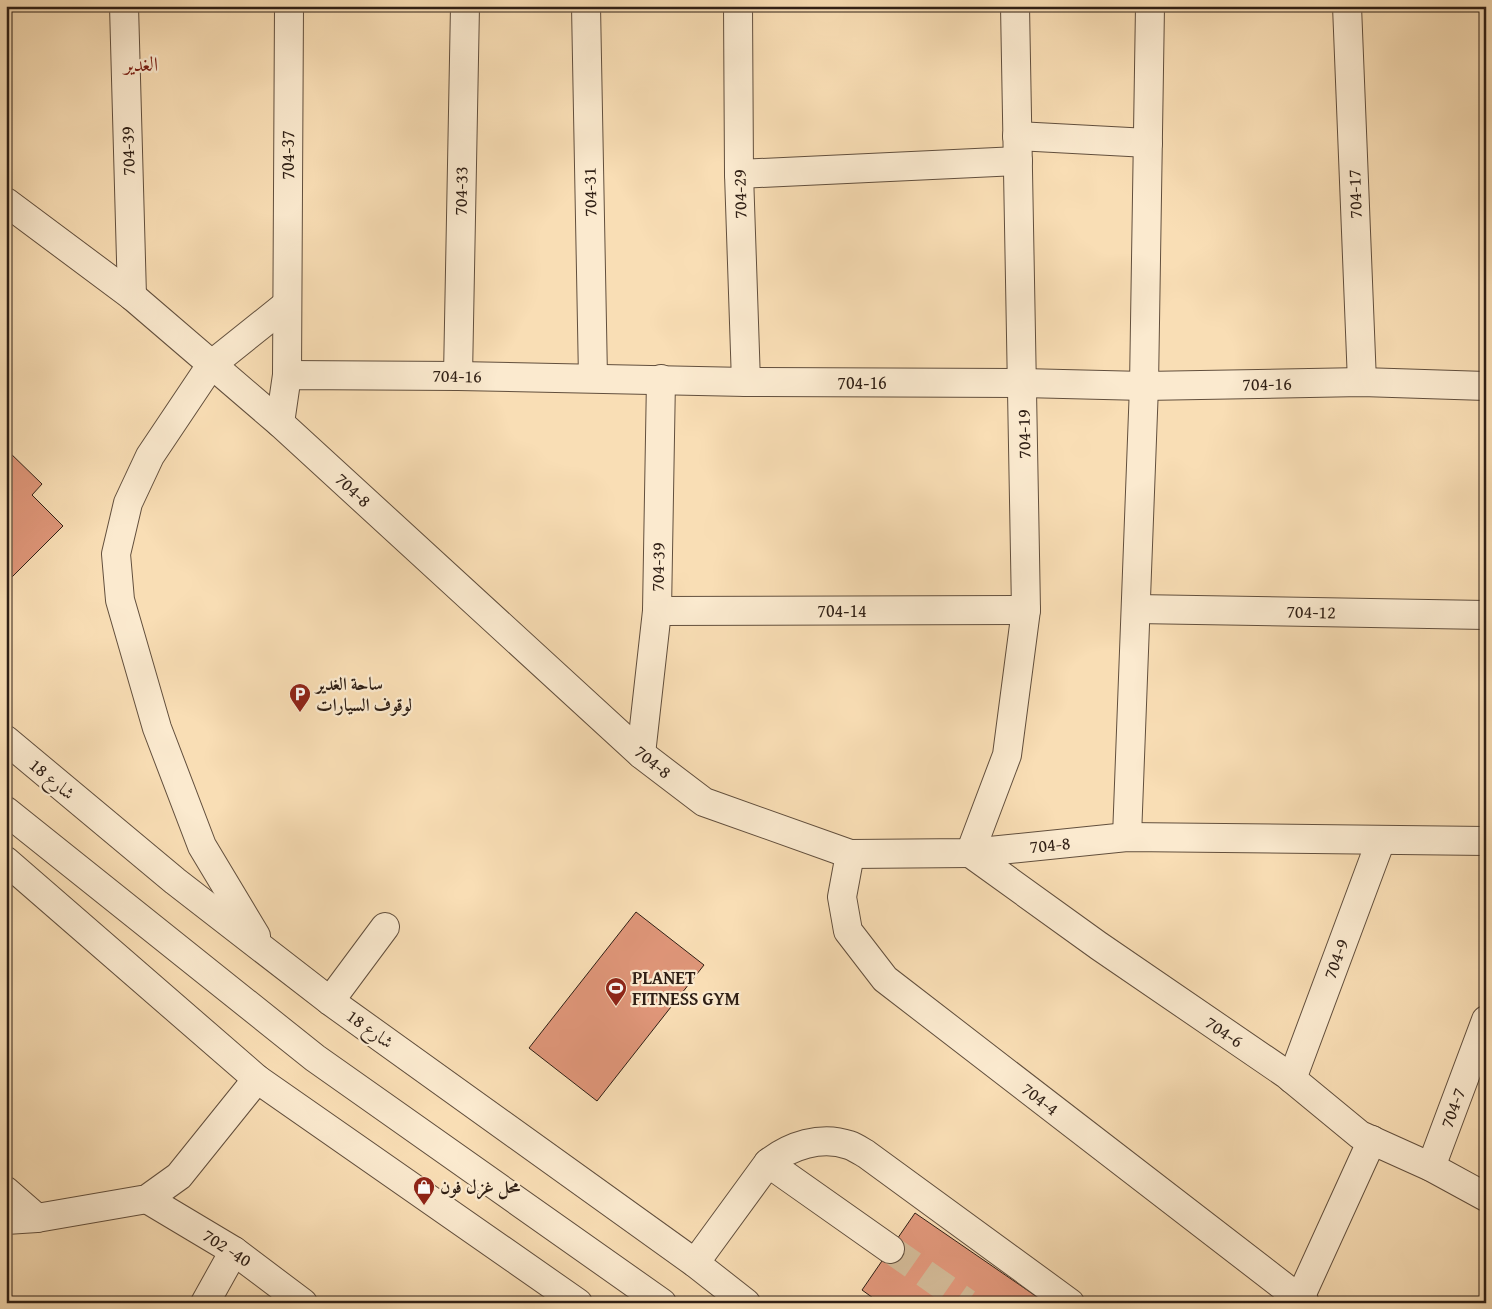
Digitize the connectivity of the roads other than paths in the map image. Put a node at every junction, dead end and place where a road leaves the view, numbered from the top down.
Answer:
1 (124, 6) edge
2 (289, 6) edge
3 (464, 6) edge
4 (586, 6) edge
5 (738, 6) edge
6 (1015, 6) edge
7 (1150, 6) edge
8 (1347, 6) edge
9 (1148, 143) junction
10 (1017, 149) junction
11 (739, 174) junction
12 (6, 202) edge
13 (132, 296) junction
14 (286, 305) junction
15 (210, 365) junction
16 (287, 375) junction
17 (458, 376) junction
18 (593, 378) junction
19 (661, 379) junction
20 (746, 382) junction
21 (1362, 382) junction
22 (1023, 383) junction
23 (1144, 386) junction
24 (1486, 386) edge
25 (280, 423) junction
26 (1136, 609) junction
27 (1026, 610) junction
28 (658, 611) junction
29 (1486, 615) edge
30 (6, 740) edge
31 (641, 754) junction
32 (6, 811) edge
33 (1127, 837) junction
34 (1380, 840) junction
35 (1486, 841) edge
36 (970, 853) junction
37 (850, 854) junction
38 (6, 861) edge
39 (385, 927) dead end
40 (263, 948) junction
41 (330, 1000) junction
42 (1486, 1020) edge
43 (257, 1078) junction
44 (1292, 1079) junction
45 (1372, 1140) junction
46 (768, 1163) junction
47 (1431, 1167) junction
48 (6, 1191) edge
49 (1486, 1197) edge
50 (147, 1199) junction
51 (37, 1218) junction
52 (6, 1220) edge
53 (890, 1249) tunnel mouth
54 (234, 1251) junction
55 (695, 1264) junction
56 (1302, 1300) edge
57 (206, 1303) edge
58 (303, 1303) edge
59 (578, 1303) edge
60 (662, 1303) edge
61 (746, 1303) edge
62 (1070, 1303) edge

1 - 13 street, 704-39
2 - 14 street, 704-37
3 - 17 street, 704-33
4 - 18 street, 704-31
5 - 11 street, 704-29
6 - 10 street, 704-19
7 - 9 street
8 - 21 street, 704-17
9 - 10 street
9 - 23 street
10 - 11 street
10 - 22 street, 704-19
11 - 20 street, 704-29
12 - 13 street, 704-8
13 - 15 street, 704-8
14 - 15 street
14 - 16 street, 704-37
15 - 25 street, 704-8
15 - 40 street
16 - 17 street, 704-16
16 - 25 street
17 - 18 street, 704-16
18 - 19 street, 704-16
19 - 20 street, 704-16
19 - 28 street, 704-39
20 - 22 street, 704-16
21 - 23 street, 704-16
21 - 24 street, 704-16
22 - 23 street, 704-16
22 - 27 street, 704-19
23 - 26 street
25 - 31 street, 704-8
26 - 29 street, 704-12
26 - 33 street
27 - 28 street, 704-14
27 - 36 street, 704-19
28 - 31 street, 704-39
30 - 40 street, شارع 18
31 - 37 street, 704-8
32 - 60 street
33 - 34 street, 704-8
33 - 36 street, 704-8
34 - 35 street, 704-8
34 - 44 street, 704-9
36 - 37 street, 704-8
36 - 44 street, 704-6
37 - 56 street, 704-4
38 - 43 street
39 - 41 street
40 - 41 street, شارع 18
41 - 55 street, شارع 18
42 - 47 street, 704-7
43 - 50 street
43 - 59 street
44 - 45 street, 704-6
45 - 47 street, 704-6
45 - 56 street
46 - 53 street
46 - 55 street
46 - 62 street
47 - 49 street, 704-6
48 - 51 street
50 - 51 street
50 - 54 street, 702 -40
51 - 52 street
54 - 57 street
54 - 58 street, 702 -40
55 - 61 street, شارع 18

